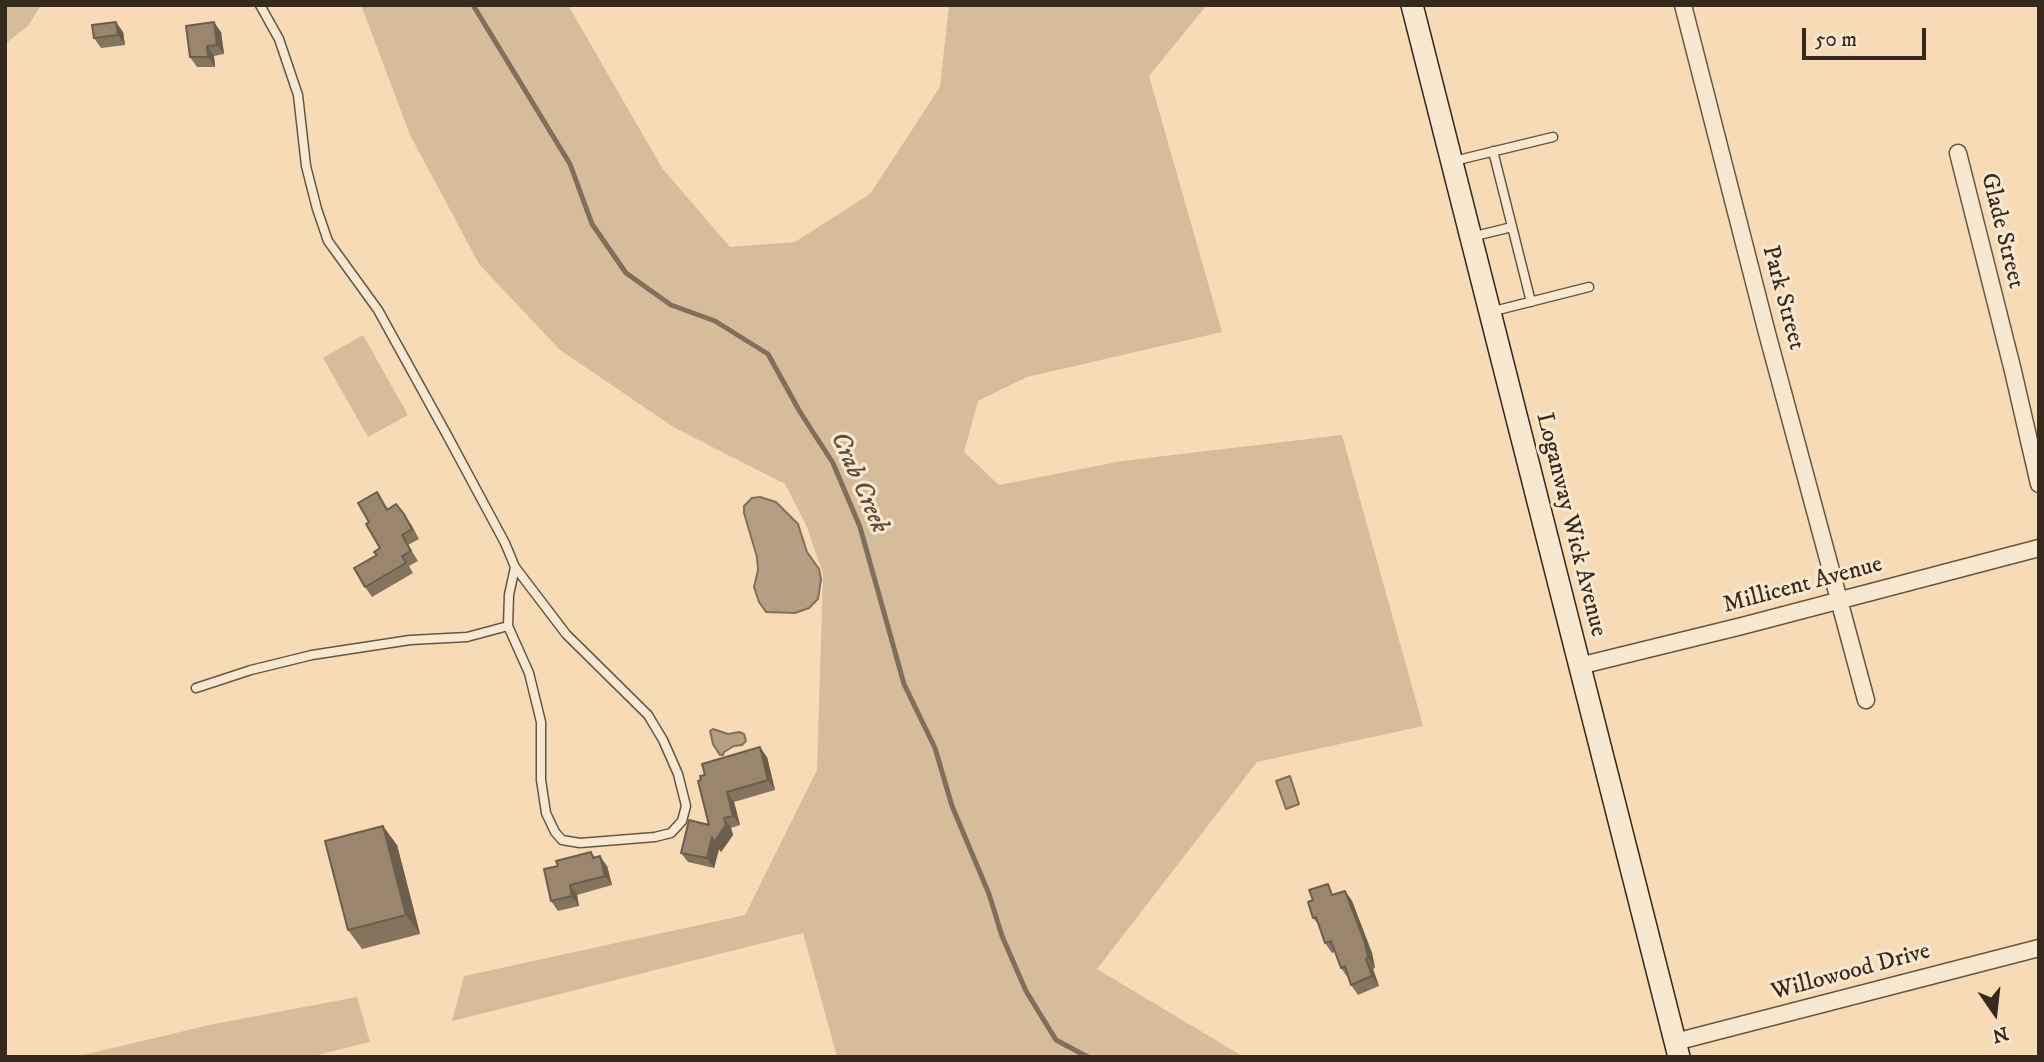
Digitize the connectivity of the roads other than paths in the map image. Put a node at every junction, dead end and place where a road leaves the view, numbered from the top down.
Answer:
1 (260, 5) edge
2 (1412, 5) edge
3 (1683, 5) edge
4 (1553, 137) dead end
5 (1493, 152) junction
6 (1958, 153) dead end
7 (1451, 162) junction
8 (1512, 228) junction
9 (1471, 237) junction
10 (1589, 287) dead end
11 (1531, 302) junction
12 (1489, 313) junction
13 (2039, 484) edge
14 (2039, 548) edge
15 (515, 567) junction
16 (1839, 601) junction
17 (508, 626) junction
18 (1579, 666) junction
19 (195, 688) dead end
20 (1866, 700) dead end
21 (2039, 948) edge
22 (1677, 1049) edge

1 - 15 lane
2 - 7 street, Loganway Wick Avenue
3 - 16 street, Park Street
4 - 5 lane
5 - 7 lane
5 - 8 lane
6 - 13 street, Glade Street
7 - 9 street, Loganway Wick Avenue
8 - 9 lane
8 - 11 lane
9 - 12 street, Loganway Wick Avenue
10 - 11 lane
11 - 12 lane
12 - 18 street, Loganway Wick Avenue
14 - 16 street, Millicent Avenue
15 - 17 lane
15 - 17 lane
16 - 18 street, Millicent Avenue
16 - 20 street, Park Street
17 - 19 lane
18 - 22 street, Loganway Wick Avenue
21 - 22 street, Willowood Drive

